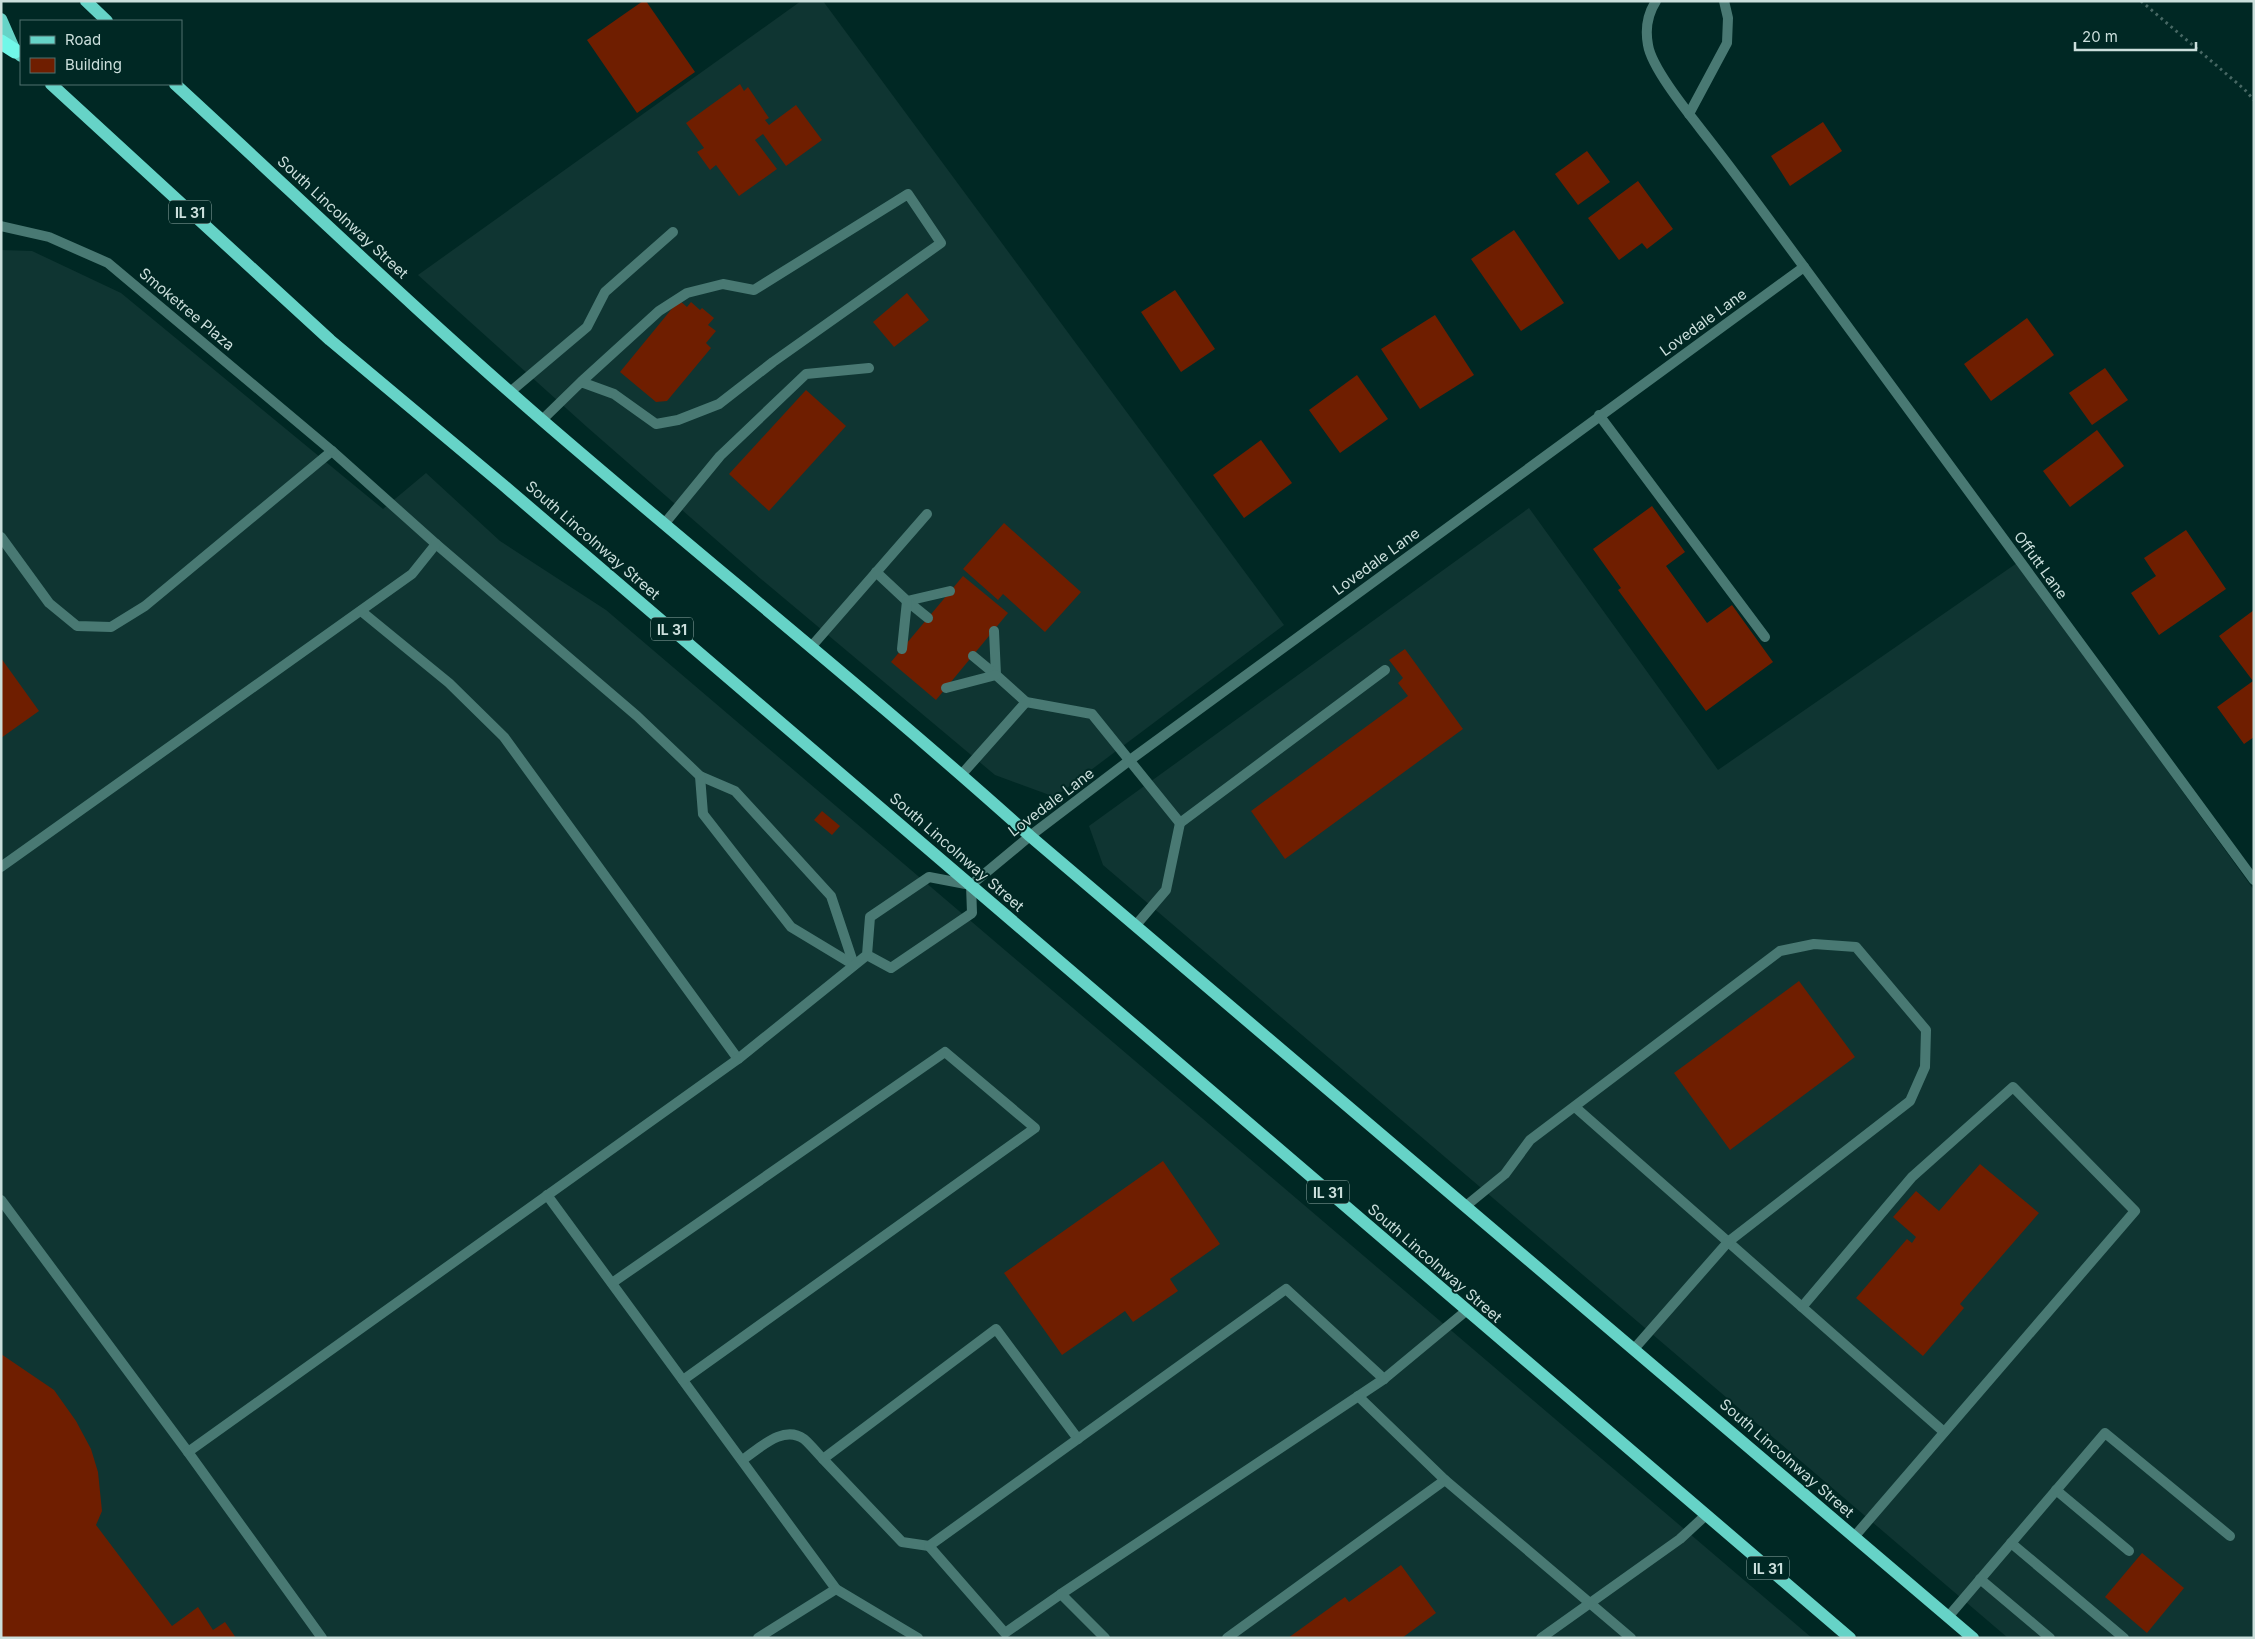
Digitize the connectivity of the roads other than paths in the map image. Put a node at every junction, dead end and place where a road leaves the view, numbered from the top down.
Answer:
1 (86, 1) edge
2 (1656, 1) edge
3 (1724, 1) edge
4 (1, 19) edge
5 (106, 20) edge
6 (1, 42) edge
7 (18, 54) edge
8 (52, 85) edge
9 (176, 85) edge
10 (1689, 114) junction
11 (1, 226) edge
12 (672, 232) dead end
13 (1804, 267) junction
14 (869, 368) dead end
15 (581, 382) junction
16 (510, 392) junction
17 (1599, 415) junction
18 (542, 420) junction
19 (332, 451) junction
20 (927, 514) dead end
21 (664, 523) junction
22 (1, 537) edge
23 (436, 544) junction
24 (876, 572) junction
25 (950, 591) dead end
26 (907, 601) junction
27 (361, 611) junction
28 (928, 618) dead end
29 (994, 631) dead end
30 (1765, 637) dead end
31 (811, 647) junction
32 (902, 649) dead end
33 (973, 656) dead end
34 (1385, 670) dead end
35 (996, 675) junction
36 (946, 688) dead end
37 (1026, 702) junction
38 (1130, 760) junction
39 (962, 774) junction
40 (700, 776) junction
41 (1180, 823) junction
42 (1030, 836) junction
43 (1, 867) edge
44 (2254, 880) edge
45 (971, 885) junction
46 (1136, 925) junction
47 (867, 955) junction
48 (854, 965) junction
49 (738, 1059) junction
50 (1575, 1107) junction
51 (547, 1195) junction
52 (1, 1200) edge
53 (1467, 1205) junction
54 (1728, 1242) junction
55 (612, 1283) junction
56 (1802, 1307) junction
57 (1466, 1311) junction
58 (1634, 1349) junction
59 (1384, 1379) junction
60 (683, 1380) junction
61 (1358, 1396) junction
62 (1944, 1432) junction
63 (1078, 1439) junction
64 (188, 1452) junction
65 (823, 1459) junction
66 (742, 1460) junction
67 (1445, 1480) junction
68 (2056, 1490) junction
69 (1706, 1515) junction
70 (2230, 1536) dead end
71 (1854, 1537) junction
72 (2011, 1544) junction
73 (930, 1546) junction
74 (2128, 1551) dead end
75 (1980, 1579) junction
76 (836, 1589) junction
77 (1061, 1594) junction
78 (1590, 1602) junction
79 (1948, 1617) junction
80 (322, 1638) edge
81 (758, 1638) edge
82 (918, 1638) edge
83 (1105, 1638) edge
84 (1228, 1638) edge
85 (1541, 1638) edge
86 (1632, 1638) edge
87 (1850, 1638) edge
88 (1973, 1638) edge
89 (2050, 1638) edge
90 (2124, 1638) edge

1 - 5 main road
2 - 10 street, Offutt Lane
3 - 10 street
4 - 7 main road
6 - 7 highway
8 - 45 main road, South Lincolnway Street / IL 31
9 - 16 main road, South Lincolnway Street
10 - 13 street, Offutt Lane
11 - 19 street, Smoketree Plaza
12 - 16 street
13 - 17 street, Lovedale Lane
13 - 44 street, Offutt Lane
14 - 21 street
15 - 15 street
15 - 18 street
16 - 18 main road, South Lincolnway Street
17 - 30 street
17 - 38 street, Lovedale Lane
18 - 21 main road, South Lincolnway Street
19 - 22 street
19 - 23 street, Smoketree Plaza
20 - 24 street
21 - 31 main road, South Lincolnway Street
23 - 27 street
23 - 40 street, Smoketree Plaza
24 - 26 street
24 - 31 street
25 - 26 street
26 - 28 street
26 - 32 street
27 - 43 street
27 - 49 street
29 - 35 street
31 - 39 main road, South Lincolnway Street
33 - 35 street
34 - 41 street
35 - 36 street
35 - 37 street
37 - 38 street
37 - 39 street
38 - 41 street
38 - 42 street, Lovedale Lane
39 - 42 main road, South Lincolnway Street
40 - 48 street
40 - 48 street
41 - 46 street
42 - 45 street, Lovedale Lane
42 - 46 main road, South Lincolnway Street
45 - 47 street
45 - 47 street
45 - 57 main road, South Lincolnway Street / IL 31
46 - 53 main road, South Lincolnway Street
47 - 48 street
48 - 49 street
49 - 51 street
50 - 53 street
50 - 54 street
50 - 54 street
51 - 55 street
51 - 64 street
52 - 64 street
53 - 58 main road, South Lincolnway Street
54 - 56 street
54 - 58 street
55 - 60 street
55 - 60 street
56 - 62 street
56 - 62 street
57 - 59 street
57 - 69 main road, South Lincolnway Street / IL 31
58 - 71 main road, South Lincolnway Street
59 - 61 street
59 - 63 street
60 - 66 street
61 - 67 street
61 - 77 street
62 - 71 street
63 - 65 street
63 - 73 street
64 - 80 street
65 - 66 street
65 - 73 street
66 - 76 street
67 - 78 street
67 - 84 street
68 - 70 street
68 - 72 street
68 - 74 street
69 - 78 street
69 - 87 main road, South Lincolnway Street / IL 31
71 - 79 main road, South Lincolnway Street
72 - 75 street
72 - 90 street
73 - 77 street
75 - 79 street
75 - 89 street
76 - 81 street
76 - 82 street
77 - 83 street
78 - 85 street
78 - 86 street
79 - 88 main road, South Lincolnway Street

